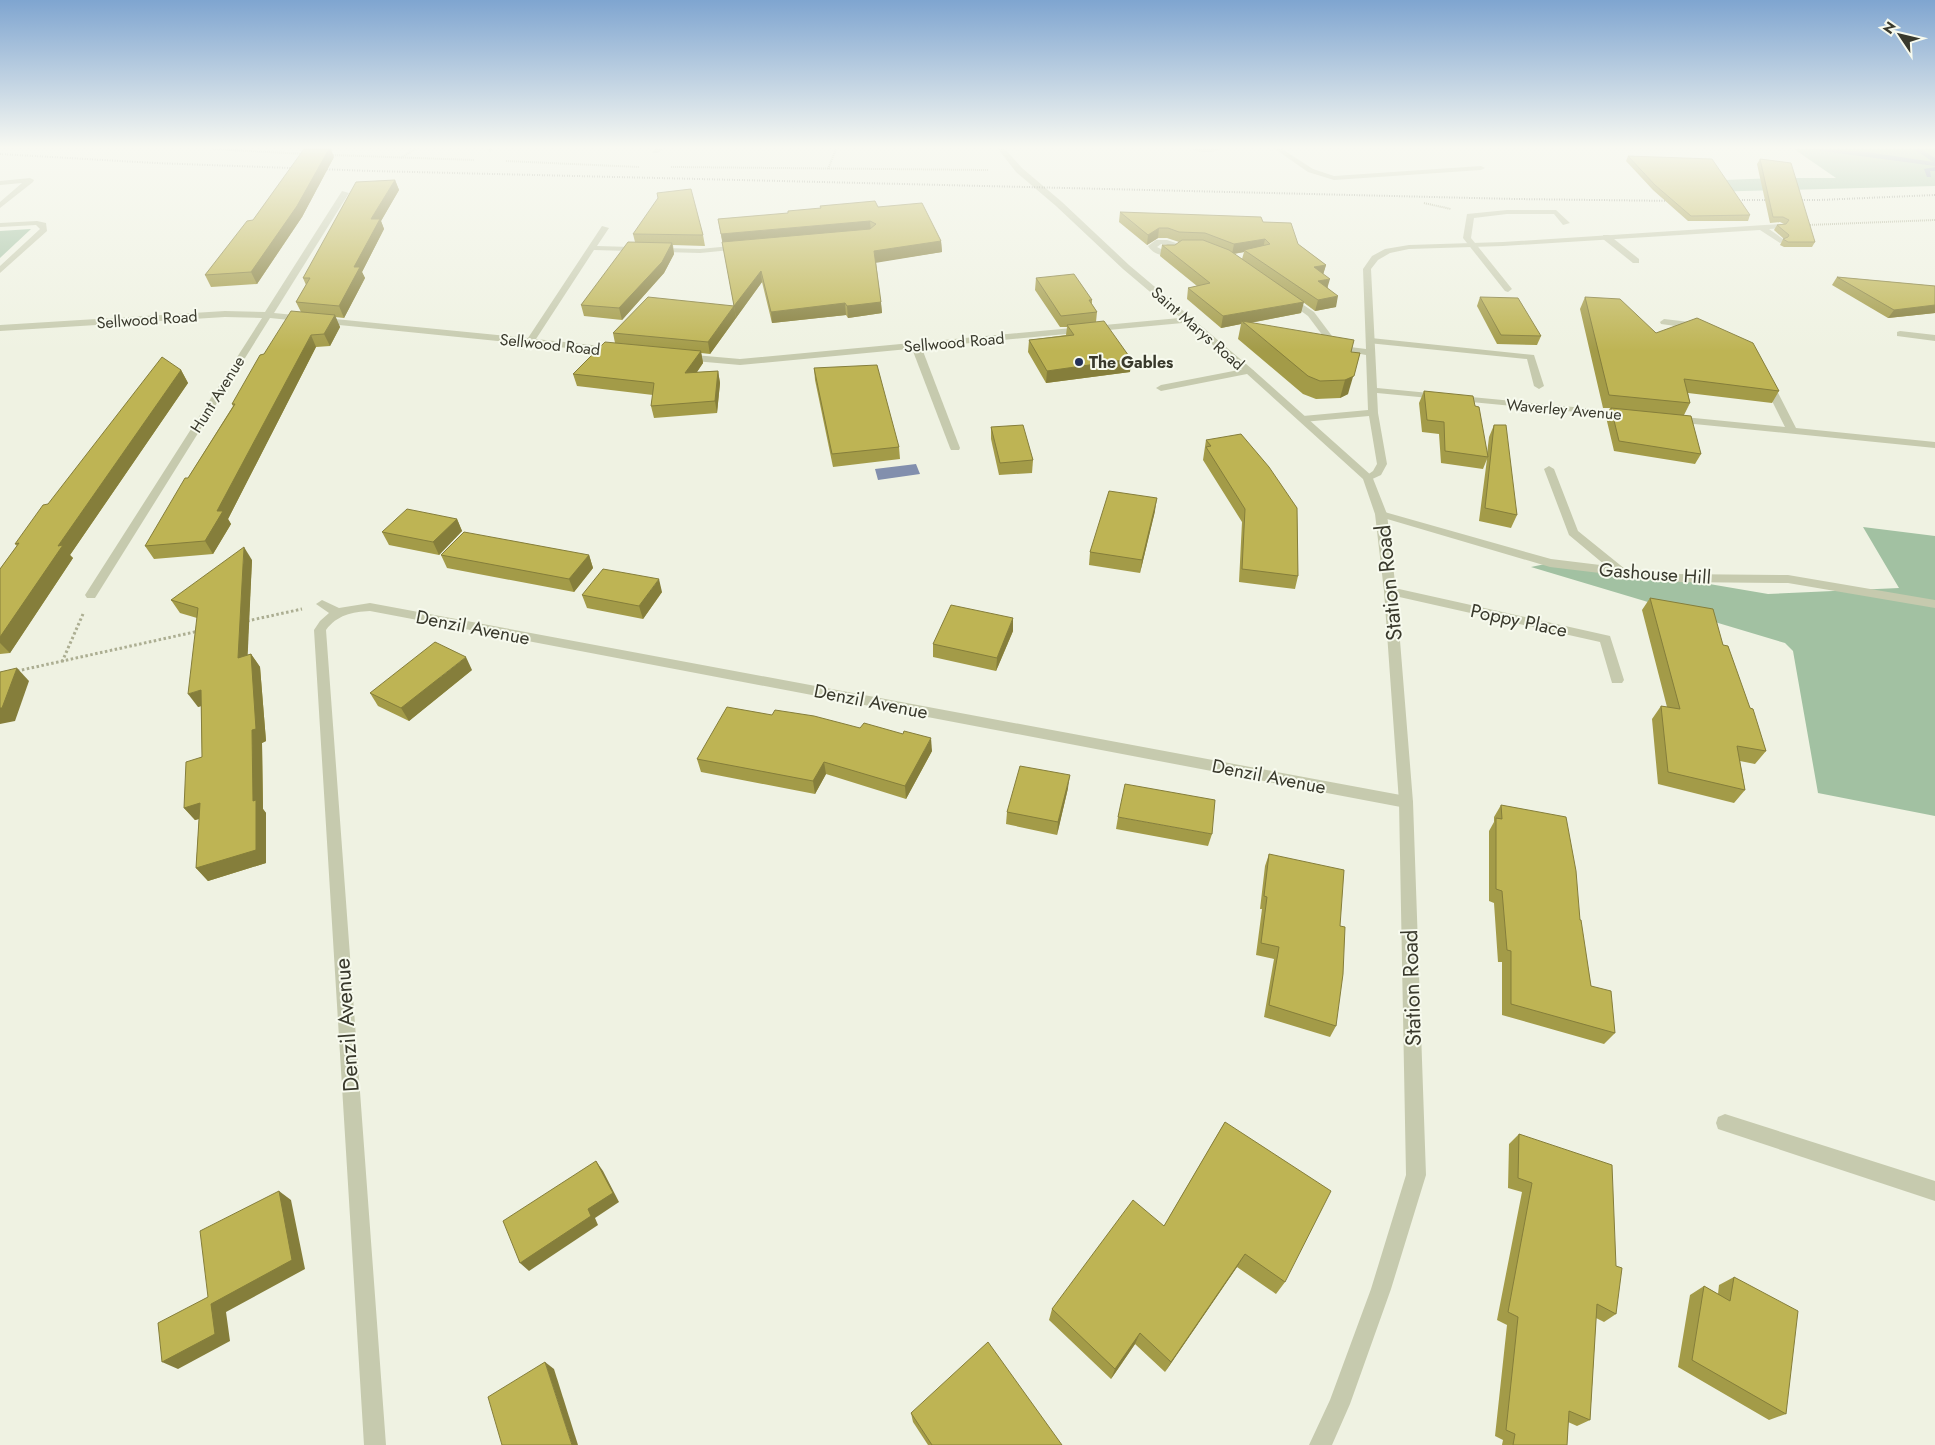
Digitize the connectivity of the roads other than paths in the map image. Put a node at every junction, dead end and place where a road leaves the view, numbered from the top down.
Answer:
1 (329, 216) edge
2 (1072, 216) edge
3 (1470, 216) edge
4 (1560, 216) edge
5 (1566, 223) dead end
6 (0, 225) edge
7 (1780, 226) edge
8 (1761, 227) junction
9 (605, 228) dead end
10 (1606, 237) junction
11 (1780, 240) dead end
12 (1471, 245) junction
13 (1176, 246) edge
14 (1187, 246) edge
15 (747, 247) edge
16 (591, 248) junction
17 (1636, 261) dead end
18 (0, 270) edge
19 (1508, 289) dead end
20 (1279, 292) edge
21 (266, 316) junction
22 (1190, 320) junction
23 (1664, 322) dead end
24 (0, 328) edge
25 (1704, 328) edge
26 (1900, 334) dead end
27 (1935, 338) edge
28 (1371, 341) junction
29 (530, 342) junction
30 (916, 346) junction
31 (626, 351) edge
32 (1371, 353) junction
33 (673, 356) edge
34 (1248, 371) junction
35 (1762, 372) edge
36 (1539, 386) dead end
37 (1161, 388) dead end
38 (1372, 390) junction
39 (1373, 413) junction
40 (1636, 415) edge
41 (1665, 418) edge
42 (1303, 419) junction
43 (1792, 430) junction
44 (1935, 445) edge
45 (955, 448) dead end
46 (1548, 469) dead end
47 (1368, 478) junction
48 (1381, 514) junction
49 (1621, 572) junction
50 (1390, 591) junction
51 (92, 595) road end
52 (322, 604) road end
53 (1935, 604) edge
54 (337, 612) junction
55 (1617, 680) dead end
56 (1406, 802) junction
57 (1725, 1123) dead end
58 (1935, 1191) edge
59 (375, 1445) edge
60 (1320, 1445) edge

1 - 21 street, Hunt Avenue
2 - 22 street, Saint Marys Road
3 - 12 street
4 - 5 street
6 - 18 street
7 - 8 street
8 - 10 street
8 - 11 street
9 - 16 street
10 - 12 street
10 - 17 street
12 - 19 street
12 - 28 street
13 - 14 street
15 - 16 street
16 - 29 street
20 - 32 street
21 - 24 street, Sellwood Road
21 - 29 street, Sellwood Road
21 - 51 street, Hunt Avenue
22 - 30 street, Sellwood Road
22 - 34 street, Saint Marys Road
23 - 25 street
26 - 27 street
28 - 32 street
28 - 36 street
29 - 31 street, Sellwood Road
30 - 33 street, Sellwood Road
30 - 45 street
32 - 38 street
34 - 37 street
34 - 42 street, Saint Marys Road
35 - 43 street
38 - 39 street
38 - 40 street, Waverley Avenue
39 - 42 street
39 - 47 street
41 - 43 street
42 - 47 street, Saint Marys Road
43 - 44 street
46 - 49 street
47 - 48 street, Saint Marys Road
48 - 49 street, Gashouse Hill
48 - 50 street, Station Road
49 - 53 street, Gashouse Hill
50 - 55 street, Poppy Place
50 - 56 street, Station Road
52 - 54 street
54 - 56 street, Denzil Avenue
54 - 59 street, Denzil Avenue
56 - 60 street, Station Road
57 - 58 street

